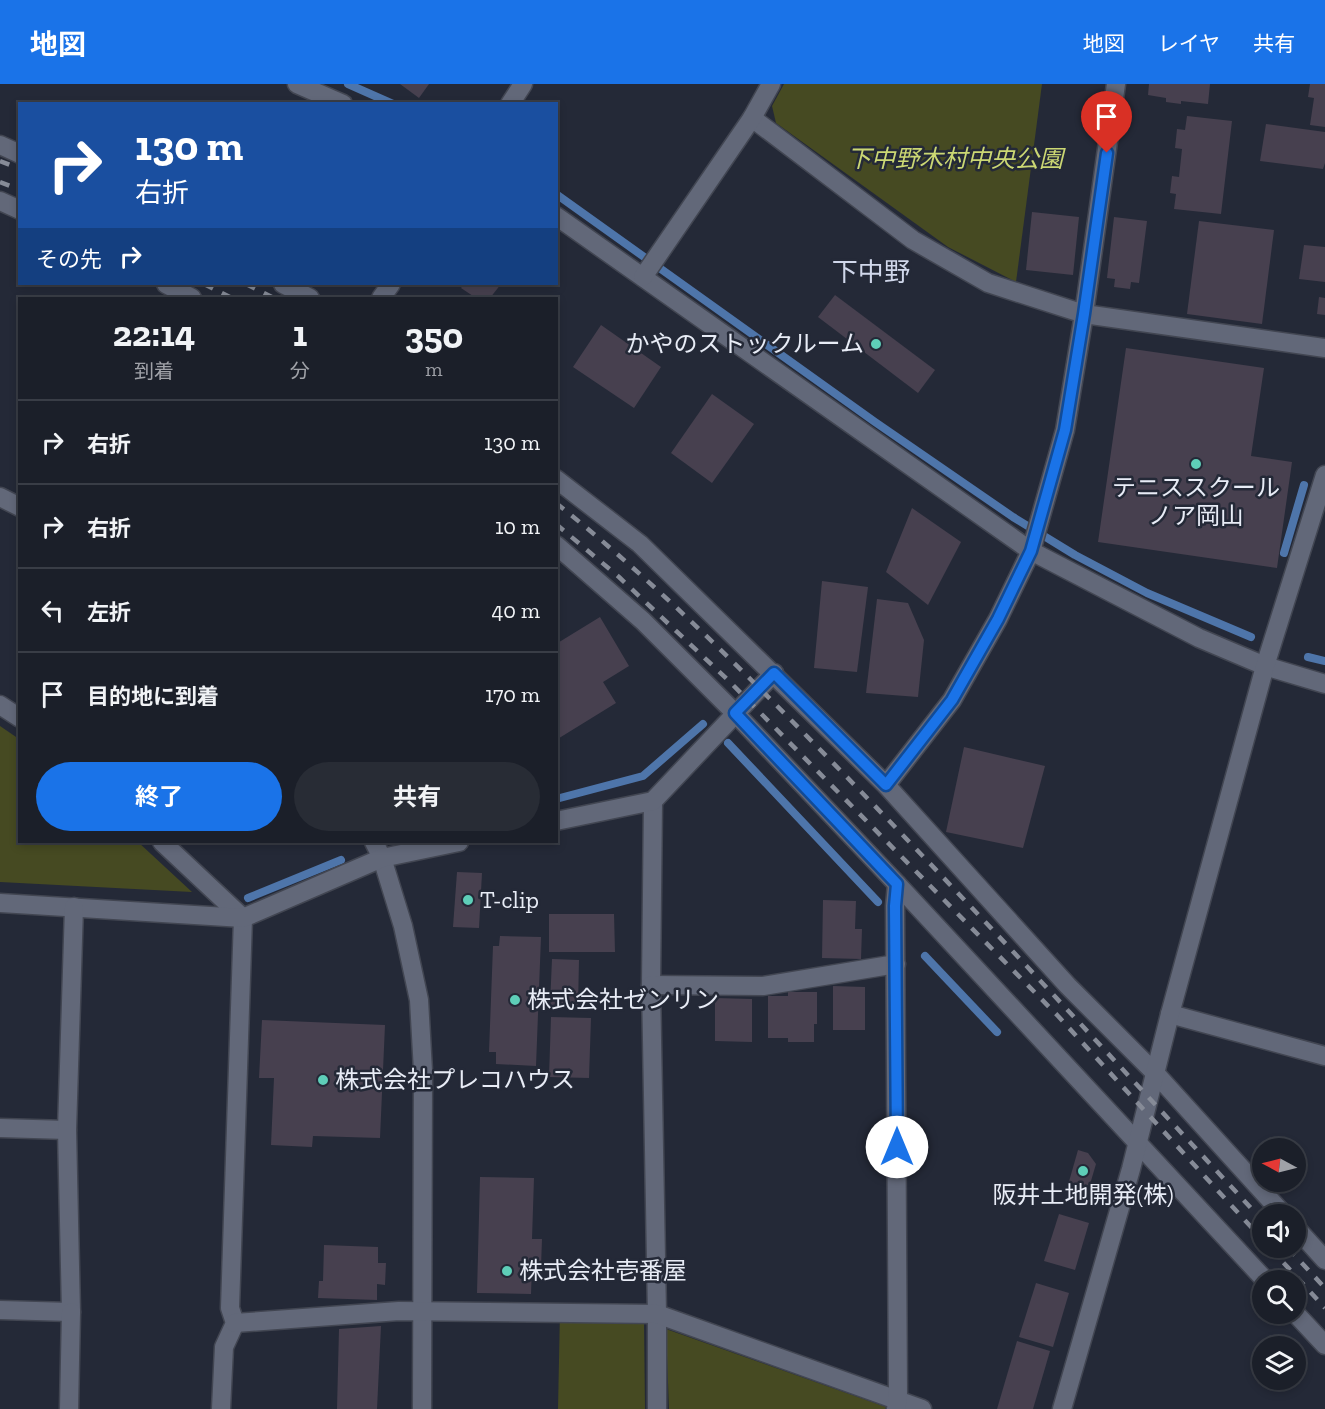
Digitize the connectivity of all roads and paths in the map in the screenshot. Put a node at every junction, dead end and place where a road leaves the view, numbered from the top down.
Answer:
1 (297, 84) edge
2 (523, 84) edge
3 (771, 84) edge
4 (1116, 84) edge
5 (338, 102) edge
6 (511, 102) edge
7 (752, 118) junction
8 (0, 145) edge
9 (18, 153) edge
10 (0, 201) edge
11 (18, 209) edge
12 (558, 217) edge
13 (649, 267) junction
14 (168, 285) edge
15 (285, 285) edge
16 (187, 297) edge
17 (308, 297) edge
18 (1084, 314) junction
19 (1325, 348) edge
20 (1325, 475) edge
21 (558, 481) edge
22 (0, 497) edge
23 (18, 506) edge
24 (1035, 537) junction
25 (558, 547) edge
26 (1265, 666) junction
27 (774, 673) junction
28 (1325, 684) edge
29 (0, 705) edge
30 (735, 713) junction
31 (18, 717) edge
32 (886, 785) junction
33 (653, 801) junction
34 (558, 821) edge
35 (163, 843) edge
36 (449, 843) edge
37 (378, 850) edge
38 (897, 884) junction
39 (0, 903) edge
40 (74, 907) junction
41 (243, 918) junction
42 (896, 964) junction
43 (651, 985) junction
44 (1170, 1014) junction
45 (1325, 1056) edge
46 (1156, 1074) junction
47 (0, 1128) edge
48 (67, 1130) junction
49 (1138, 1143) junction
50 (1274, 1204) edge
51 (1306, 1239) edge
52 (1325, 1260) edge
53 (1256, 1270) edge
54 (0, 1310) edge
55 (423, 1311) junction
56 (71, 1312) junction
57 (657, 1314) junction
58 (235, 1323) junction
59 (1305, 1324) edge
60 (1325, 1345) edge
61 (897, 1404) edge
62 (69, 1409) edge
63 (221, 1409) edge
64 (422, 1409) edge
65 (657, 1409) edge
66 (922, 1409) edge
67 (1062, 1409) edge

1 - 5 street
2 - 6 street
3 - 7 street
4 - 18 street
7 - 13 street
7 - 18 street
8 - 9 street
10 - 11 street
12 - 13 street
13 - 24 street
14 - 16 street
15 - 17 street
18 - 19 street
18 - 24 street
20 - 26 street
21 - 27 street
22 - 23 street
24 - 26 street
24 - 32 street
25 - 30 street
26 - 28 street
26 - 44 street
27 - 30 street
27 - 32 street
29 - 31 street
30 - 33 street
30 - 38 street
32 - 46 street
33 - 34 street
33 - 43 street
35 - 41 street
36 - 37 street
37 - 41 street
37 - 55 street
38 - 42 street
38 - 49 street
39 - 40 street
40 - 41 street
40 - 48 street
41 - 58 street
42 - 43 street
42 - 61 street
43 - 57 street
44 - 45 street
44 - 46 street
46 - 49 street
46 - 50 street
47 - 48 street
48 - 56 street
49 - 53 street
49 - 67 street
51 - 52 street
54 - 56 street
55 - 57 street
55 - 58 street
55 - 64 street
56 - 62 street
57 - 61 street
57 - 65 street
58 - 63 street
59 - 60 street
61 - 66 street

